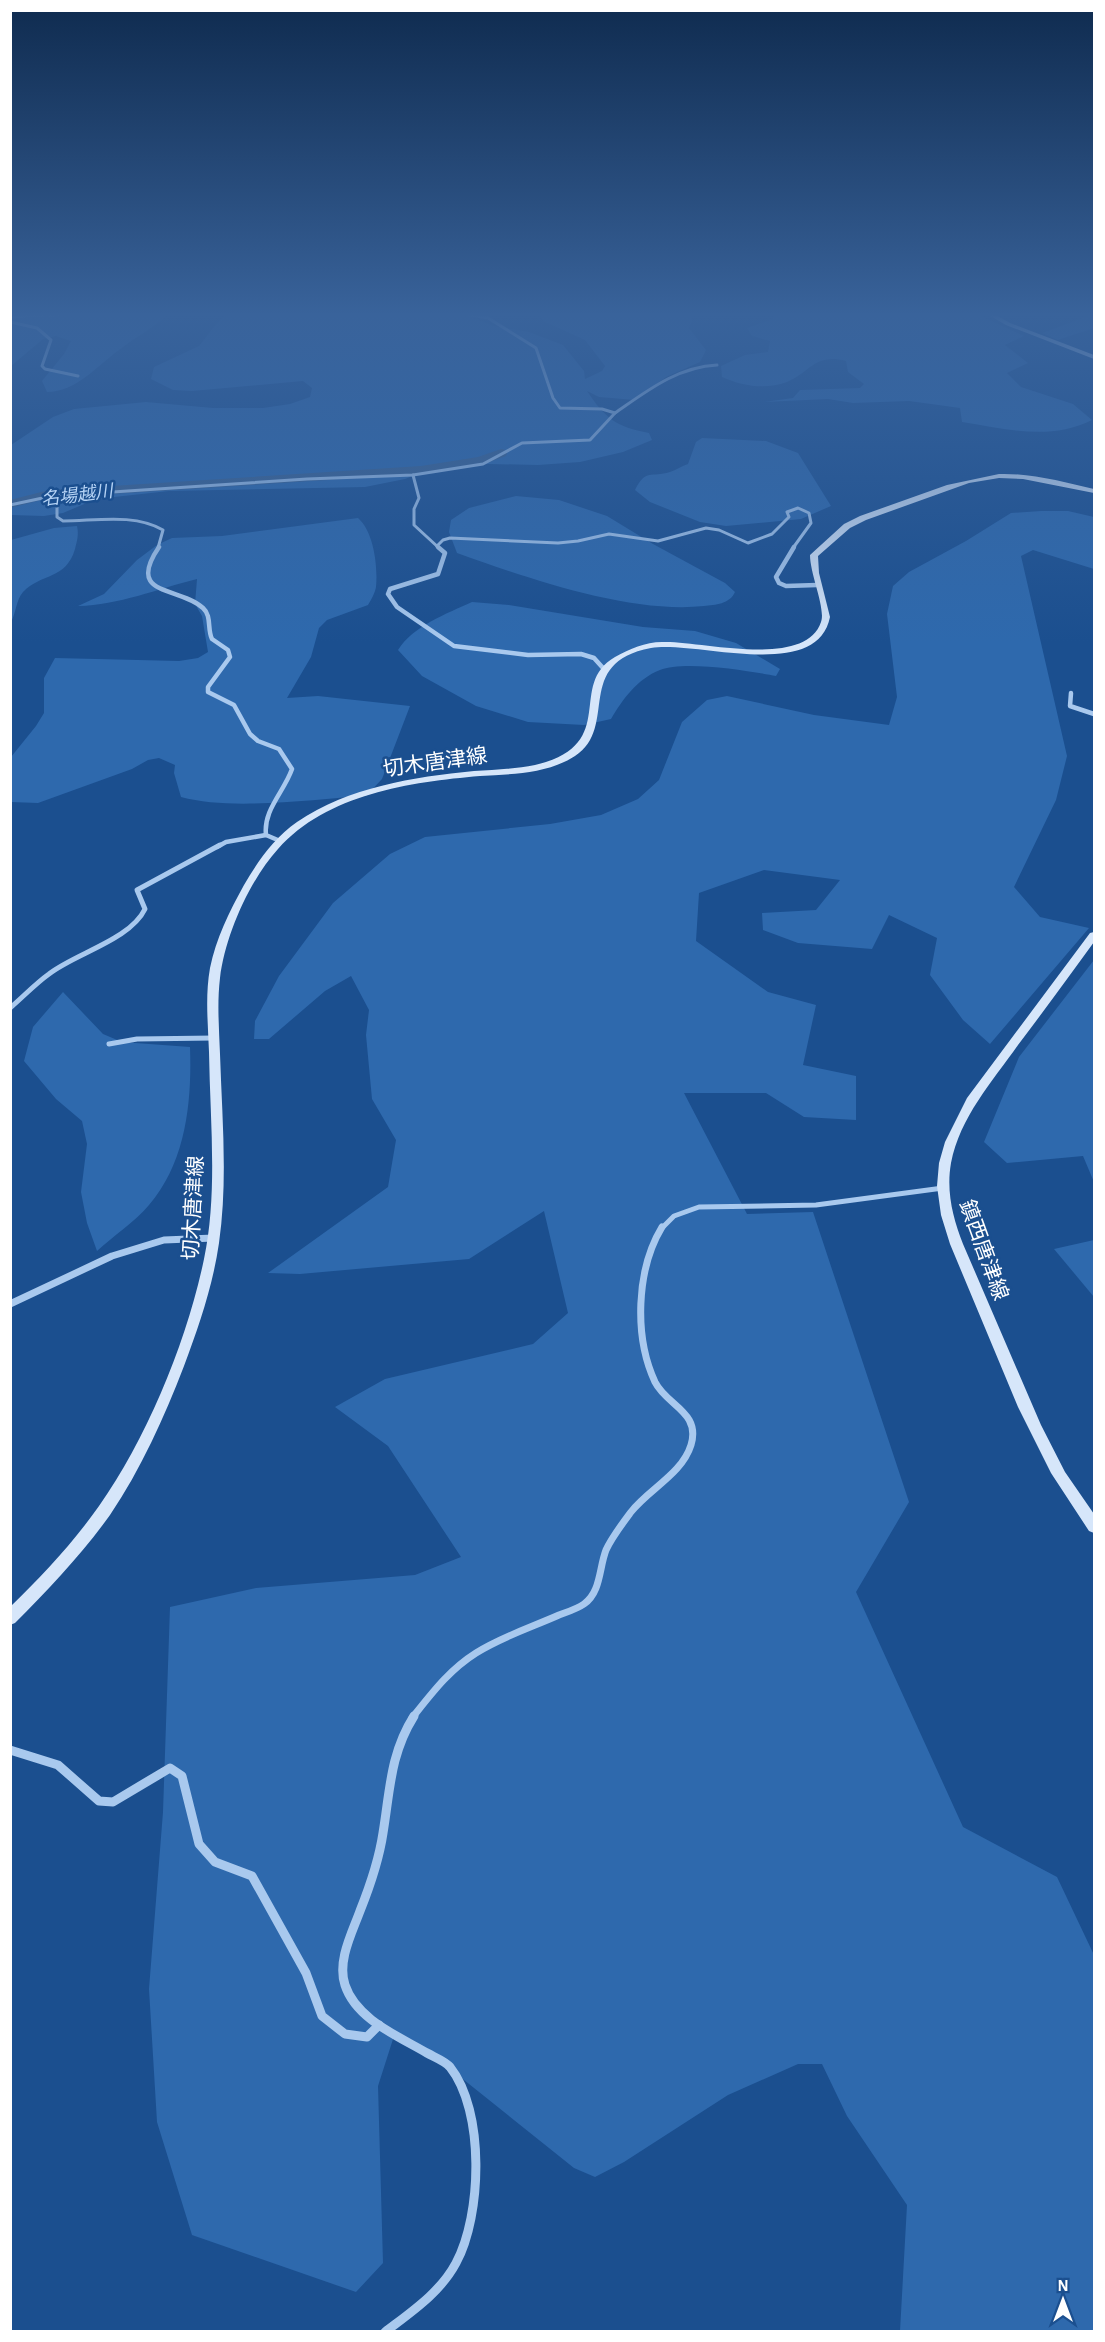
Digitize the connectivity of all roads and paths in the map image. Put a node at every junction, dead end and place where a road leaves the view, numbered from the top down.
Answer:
1 (605, 423) edge
2 (413, 475) junction
3 (1095, 491) edge
4 (52, 496) junction
5 (10, 505) edge
6 (437, 546) junction
7 (817, 585) junction
8 (603, 668) junction
9 (1071, 693) dead end
10 (1095, 714) edge
11 (266, 835) junction
12 (280, 841) junction
13 (1095, 935) edge
14 (10, 1008) edge
15 (213, 1038) junction
16 (109, 1044) dead end
17 (943, 1188) junction
18 (214, 1238) junction
19 (10, 1304) edge
20 (1095, 1526) edge
21 (10, 1618) edge
22 (10, 1750) edge
23 (379, 2025) junction
24 (385, 2331) edge

1 - 2 street
2 - 4 street
2 - 6 street
3 - 7 main road
4 - 5 street
4 - 11 street
6 - 7 street
6 - 8 street
7 - 8 main road
8 - 12 main road, 切木唐津線
9 - 10 street
11 - 12 street
11 - 14 street
12 - 15 main road, 切木唐津線
13 - 17 main road, 鎮西唐津線
15 - 16 street
15 - 18 main road, 切木唐津線
17 - 20 main road, 鎮西唐津線
17 - 23 street
18 - 19 street
18 - 21 main road, 切木唐津線
22 - 23 street
23 - 24 street

